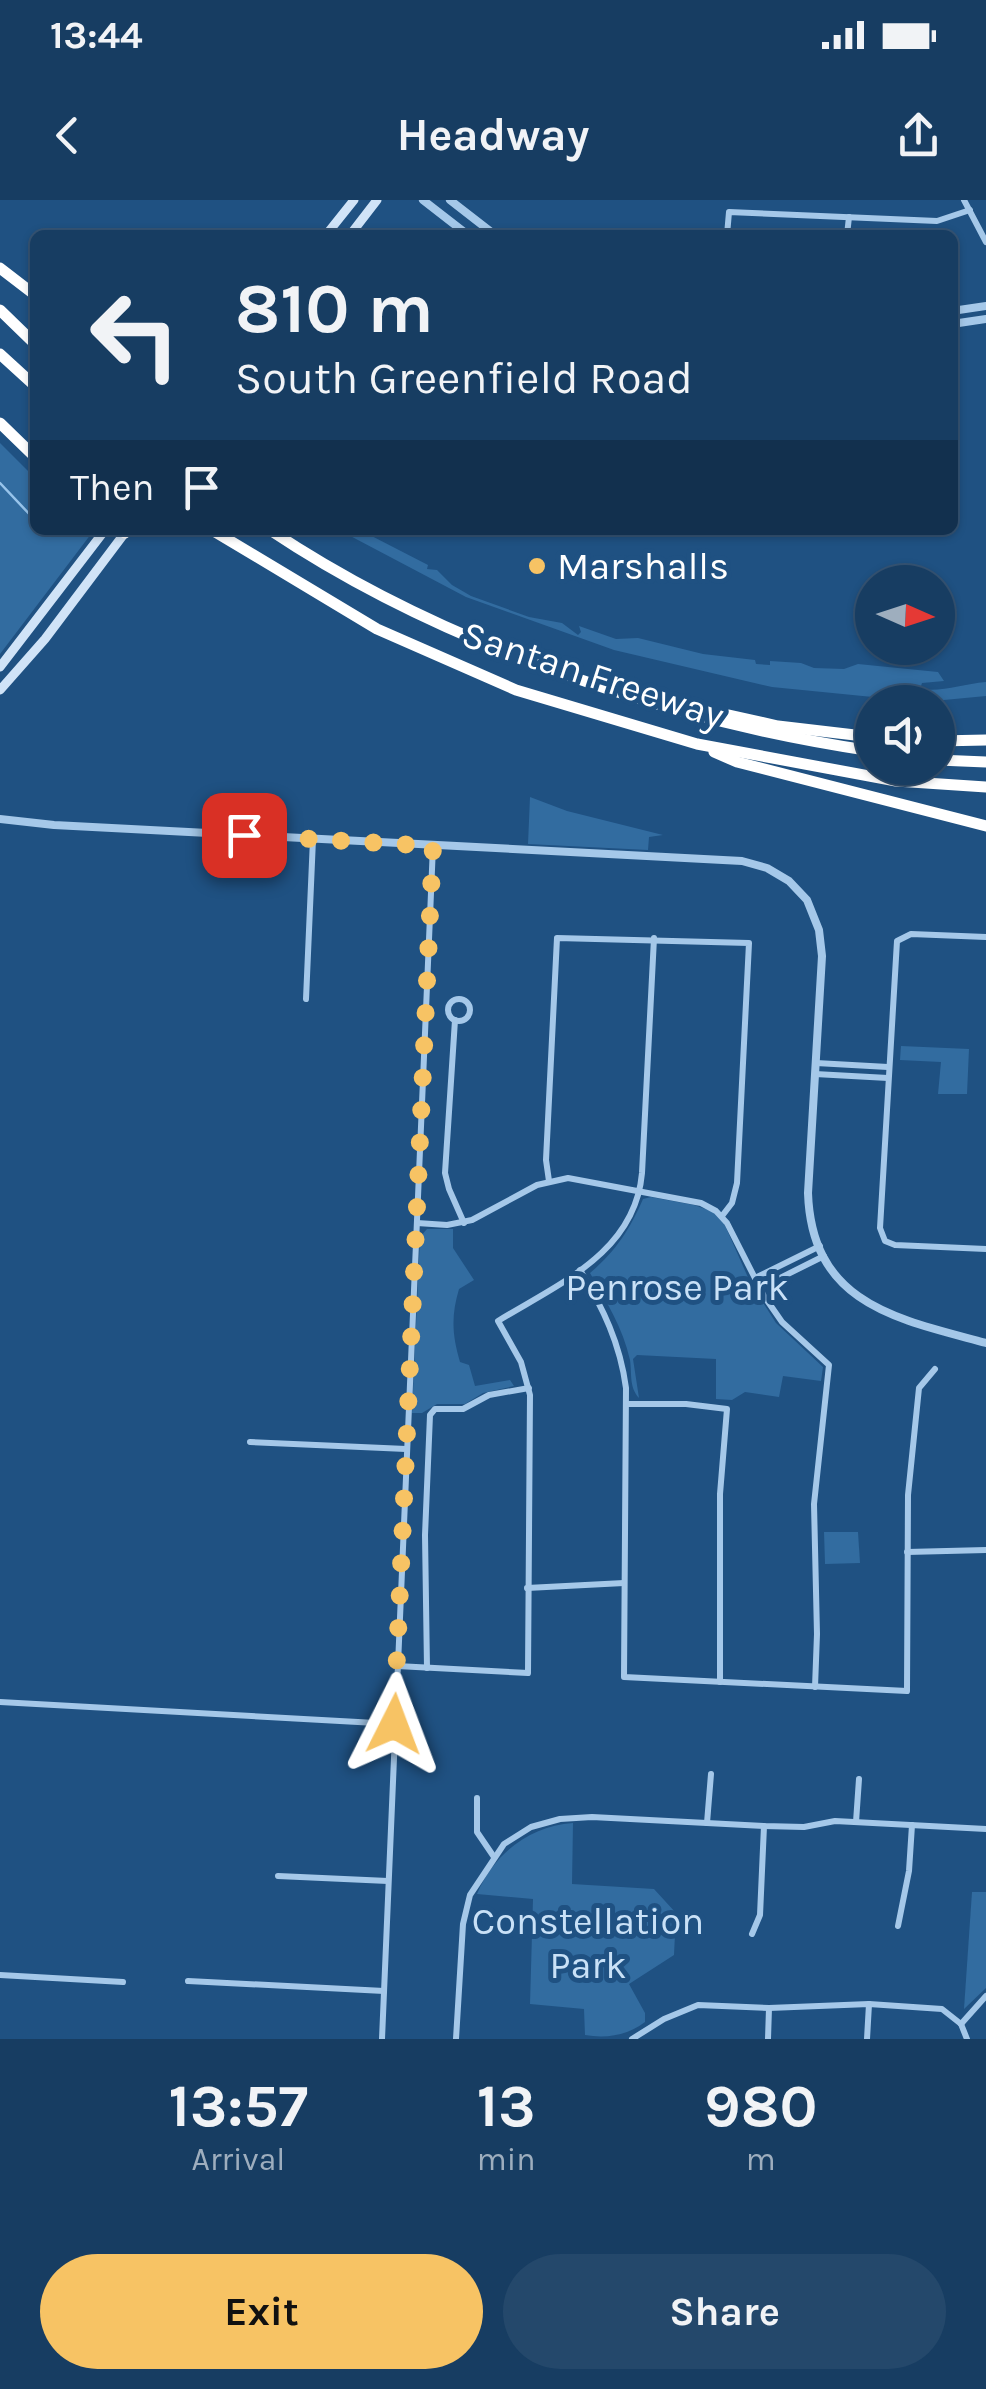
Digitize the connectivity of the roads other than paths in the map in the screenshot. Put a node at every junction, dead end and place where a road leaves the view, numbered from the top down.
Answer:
1 (354, 200) edge
2 (377, 200) edge
3 (422, 200) edge
4 (450, 200) edge
5 (964, 200) edge
6 (970, 210) junction
7 (848, 217) junction
8 (331, 230) edge
9 (354, 230) edge
10 (461, 230) edge
11 (489, 230) edge
12 (727, 230) edge
13 (847, 230) edge
14 (986, 242) edge
15 (0, 268) edge
16 (30, 291) edge
17 (986, 306) edge
18 (0, 310) edge
19 (958, 310) edge
20 (986, 319) edge
21 (958, 323) edge
22 (30, 339) edge
23 (0, 354) edge
24 (30, 381) edge
25 (0, 424) edge
26 (30, 452) edge
27 (101, 535) edge
28 (121, 535) edge
29 (220, 535) edge
30 (279, 535) edge
31 (0, 666) edge
32 (0, 690) edge
33 (671, 707) junction
34 (855, 734) edge
35 (986, 740) edge
36 (955, 741) edge
37 (696, 744) junction
38 (855, 748) edge
39 (955, 761) edge
40 (986, 762) edge
41 (986, 787) edge
42 (0, 819) edge
43 (986, 826) edge
44 (313, 839) junction
45 (433, 846) junction
46 (654, 938) junction
47 (986, 938) edge
48 (306, 999) dead end
49 (455, 1020) dead end
50 (816, 1064) junction
51 (888, 1068) junction
52 (815, 1074) junction
53 (888, 1078) junction
54 (549, 1180) junction
55 (640, 1190) junction
56 (722, 1216) junction
57 (464, 1222) junction
58 (417, 1224) junction
59 (986, 1250) edge
60 (822, 1251) junction
61 (580, 1270) junction
62 (755, 1278) junction
63 (760, 1288) junction
64 (986, 1343) edge
65 (935, 1369) dead end
66 (529, 1388) junction
67 (627, 1404) junction
68 (250, 1442) dead end
69 (406, 1449) junction
70 (986, 1550) edge
71 (906, 1552) junction
72 (624, 1583) junction
73 (528, 1588) junction
74 (397, 1666) junction
75 (428, 1668) junction
76 (720, 1682) junction
77 (815, 1687) junction
78 (0, 1702) edge
79 (394, 1724) junction
80 (711, 1774) dead end
81 (859, 1780) dead end
82 (476, 1798) dead end
83 (856, 1822) junction
84 (707, 1823) junction
85 (912, 1825) junction
86 (764, 1826) junction
87 (986, 1829) edge
88 (494, 1857) junction
89 (278, 1876) dead end
90 (388, 1881) junction
91 (898, 1926) dead end
92 (752, 1934) dead end
93 (0, 1976) edge
94 (188, 1981) dead end
95 (123, 1982) dead end
96 (384, 1991) junction
97 (986, 1996) edge
98 (869, 2004) junction
99 (769, 2008) junction
100 (961, 2024) junction
101 (645, 2035) edge
102 (382, 2039) edge
103 (456, 2039) edge
104 (632, 2039) edge
105 (768, 2039) edge
106 (867, 2039) edge
107 (966, 2039) edge

1 - 8 main road
2 - 9 main road
3 - 10 street
4 - 11 street
5 - 6 street
6 - 7 street
6 - 14 street
7 - 12 street
7 - 13 street
15 - 16 highway
17 - 19 street
18 - 22 highway
20 - 21 street
23 - 24 highway
25 - 26 highway
27 - 31 main road
28 - 32 main road
29 - 37 highway, Santan Freeway
30 - 33 highway, Santan Freeway
33 - 34 highway
33 - 38 highway, Santan Freeway
35 - 36 highway
37 - 41 highway, Santan Freeway
37 - 43 highway
39 - 40 highway
42 - 44 street
44 - 45 street
44 - 48 street
45 - 50 street
45 - 58 street
46 - 54 street
46 - 55 street
46 - 56 street
47 - 51 street
49 - 57 street
50 - 51 street
50 - 52 street
51 - 53 street
52 - 53 street
52 - 60 street
53 - 59 street
54 - 55 street
54 - 57 street
55 - 56 street
55 - 61 street
56 - 62 street
57 - 58 street
58 - 69 street
60 - 62 street
60 - 63 street
60 - 64 street
61 - 66 street
61 - 67 street
62 - 63 street
63 - 77 street
65 - 71 street
66 - 73 street
66 - 75 street
67 - 72 street
67 - 76 street
68 - 69 street
69 - 74 street
70 - 71 street
71 - 77 street
72 - 73 street
72 - 76 street
73 - 75 street
74 - 75 street
74 - 79 street
76 - 77 street
78 - 79 street
79 - 90 street
80 - 84 street
81 - 83 street
82 - 88 street
83 - 85 street
83 - 86 street
84 - 86 street
84 - 88 street
85 - 87 street
85 - 91 street
86 - 92 street
88 - 103 street
89 - 90 street
90 - 96 street
93 - 95 street
94 - 96 street
96 - 102 street
97 - 100 street
98 - 99 street
98 - 100 street
98 - 106 street
99 - 101 street
99 - 105 street
100 - 107 street
101 - 104 street

